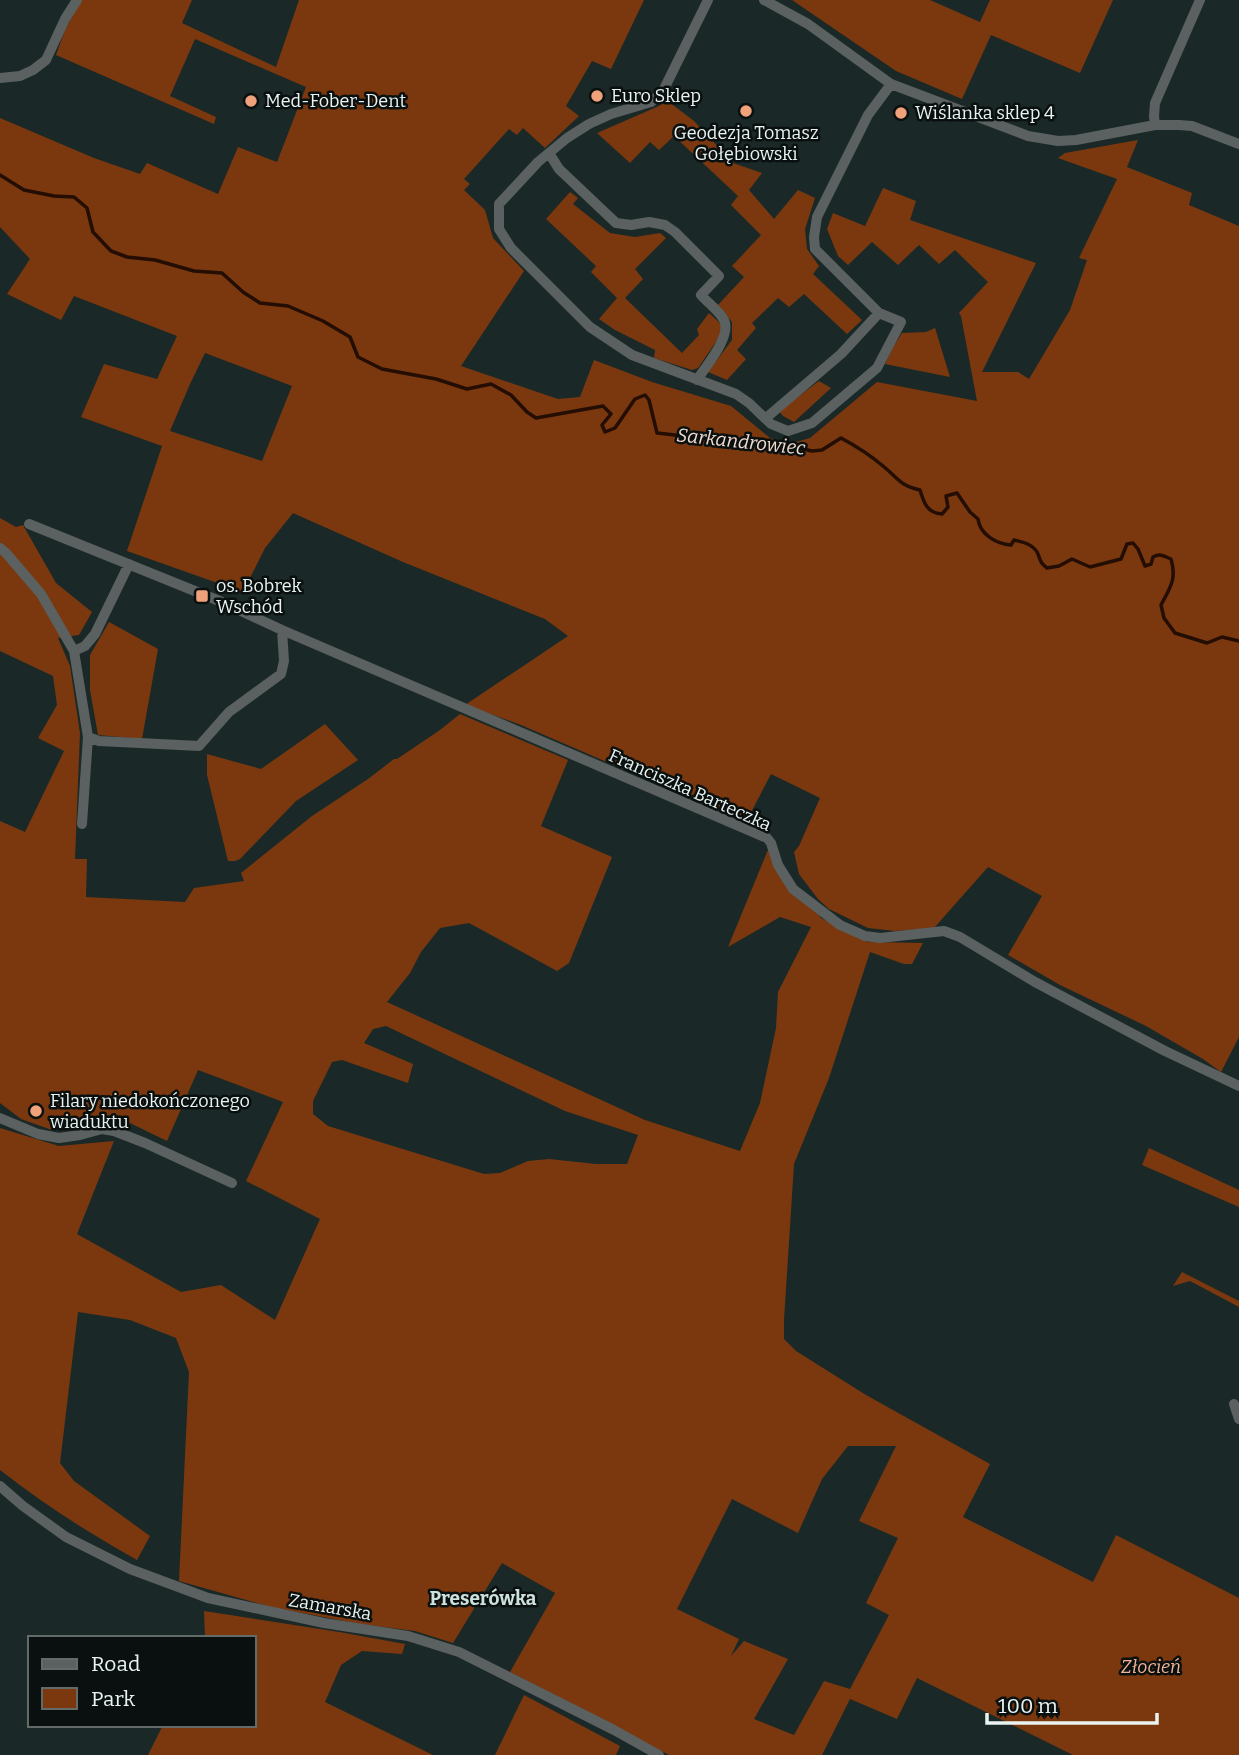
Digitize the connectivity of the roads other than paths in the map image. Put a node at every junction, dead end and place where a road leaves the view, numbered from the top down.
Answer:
1 (77, 0) edge
2 (708, 0) edge
3 (764, 0) edge
4 (1200, 0) edge
5 (0, 78) edge
6 (891, 84) junction
7 (1155, 125) junction
8 (1239, 144) edge
9 (550, 153) junction
10 (879, 313) junction
11 (697, 380) junction
12 (765, 418) junction
13 (29, 524) dead end
14 (0, 548) edge
15 (129, 564) junction
16 (282, 630) junction
17 (74, 651) junction
18 (88, 737) junction
19 (82, 824) dead end
20 (1239, 1086) edge
21 (0, 1118) edge
22 (232, 1184) dead end
23 (1234, 1404) dead end
24 (1239, 1419) edge
25 (0, 1486) edge
26 (659, 1755) edge

1 - 5 street
2 - 9 street
3 - 6 street
4 - 7 street
6 - 7 street
6 - 10 street
7 - 8 street
9 - 11 street
9 - 11 street
10 - 12 street
10 - 12 street
11 - 12 street
13 - 15 street, Franciszka Barteczka
14 - 17 street
15 - 16 street, Franciszka Barteczka
15 - 17 street
16 - 18 street
16 - 20 street, Franciszka Barteczka
17 - 18 street
18 - 19 street
21 - 22 street
23 - 24 street
25 - 26 street, Zamarska

